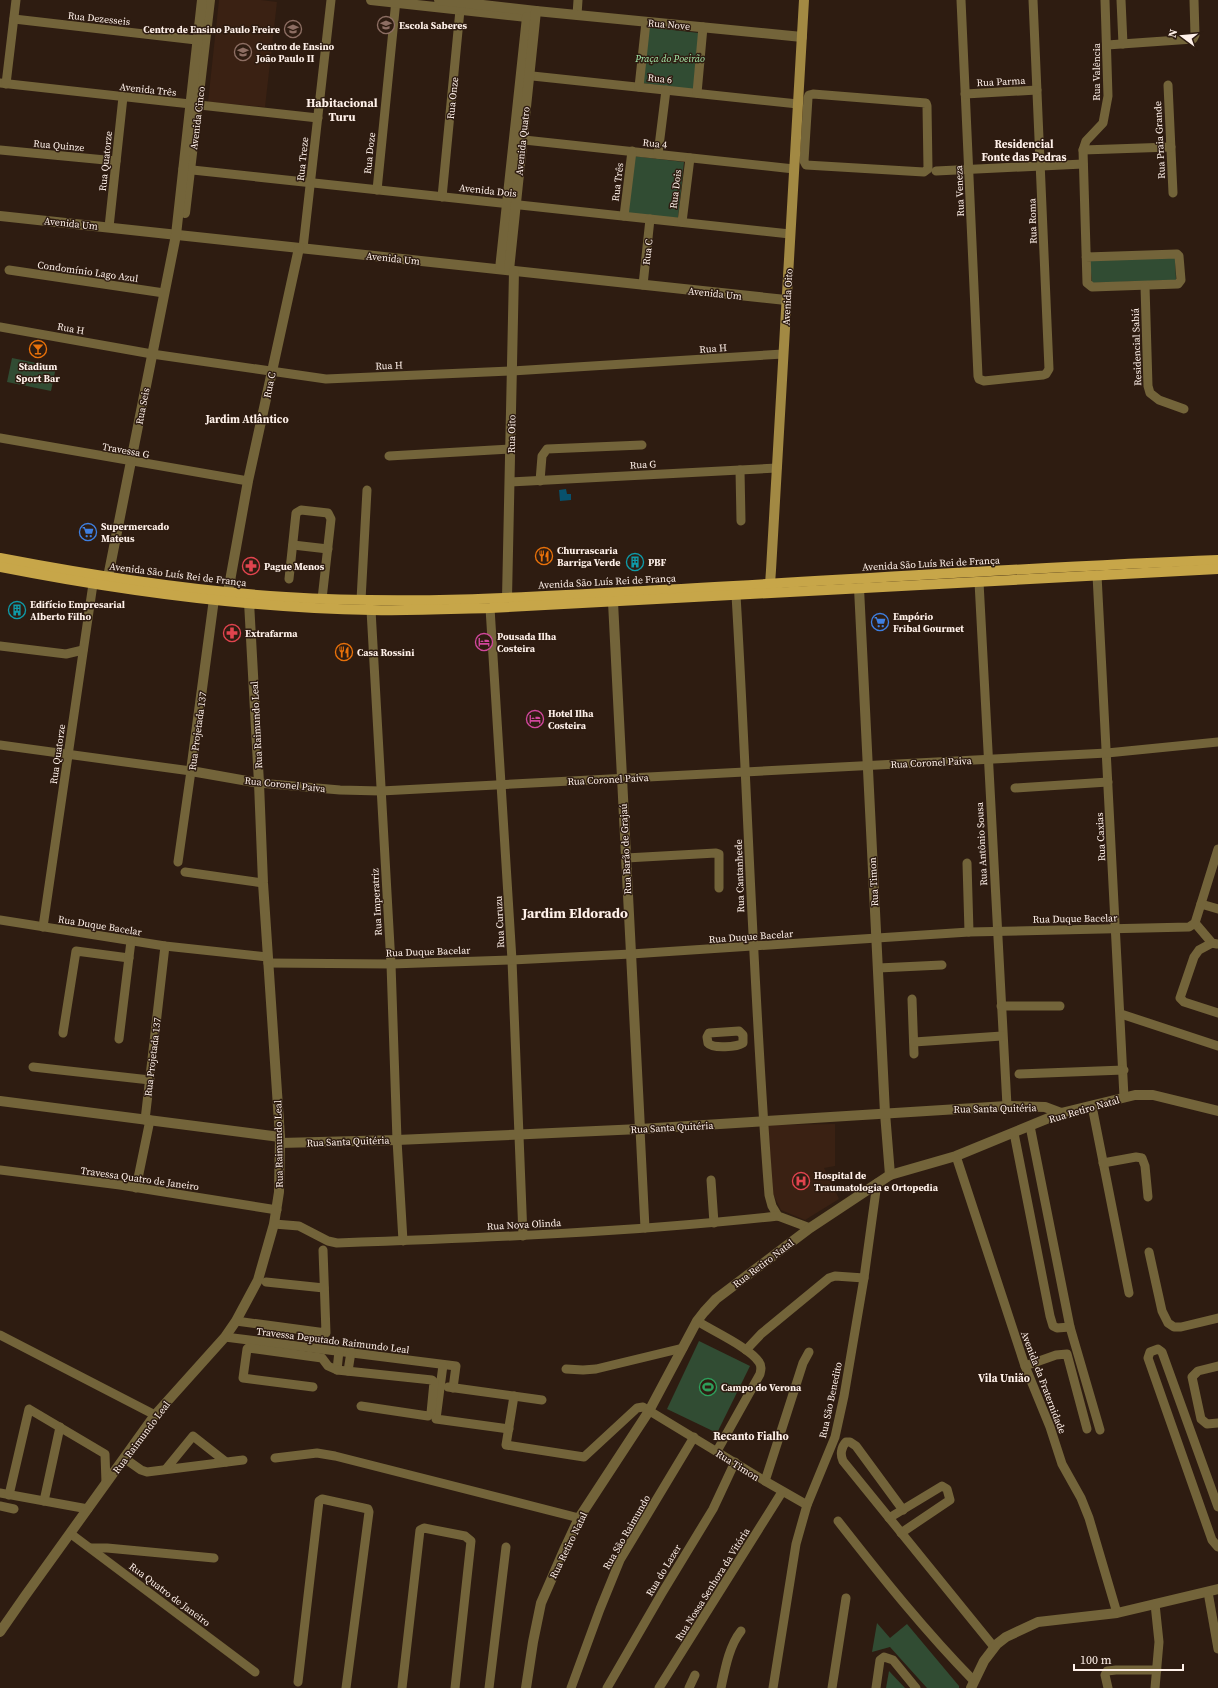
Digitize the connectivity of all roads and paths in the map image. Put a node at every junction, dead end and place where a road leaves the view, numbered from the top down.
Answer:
1 (16, 0) edge
2 (202, 0) edge
3 (210, 0) edge
4 (331, 0) edge
5 (371, 0) edge
6 (439, 0) edge
7 (578, 0) edge
8 (804, 0) edge
9 (961, 0) edge
10 (1034, 0) edge
11 (1105, 0) edge
12 (1122, 0) edge
13 (1194, 0) edge
14 (396, 1) edge
15 (461, 4) edge
16 (536, 11) junction
17 (577, 15) junction
18 (527, 17) junction
19 (14, 19) junction
20 (646, 22) junction
21 (703, 27) junction
22 (805, 37) junction
23 (202, 40) junction
24 (1123, 44) junction
25 (1107, 45) junction
26 (525, 75) junction
27 (3, 84) edge
28 (1168, 85) dead end
29 (639, 87) junction
30 (666, 90) junction
31 (1037, 90) junction
32 (697, 93) junction
33 (966, 94) junction
34 (123, 97) junction
35 (798, 104) junction
36 (194, 105) junction
37 (318, 118) junction
38 (801, 127) junction
39 (518, 139) junction
40 (1171, 147) junction
41 (0, 150) edge
42 (1083, 150) junction
43 (632, 151) junction
44 (658, 154) junction
45 (690, 158) junction
46 (116, 161) junction
47 (1083, 164) junction
48 (1040, 166) junction
49 (187, 170) junction
50 (794, 170) junction
51 (969, 170) junction
52 (936, 171) dead end
53 (311, 183) junction
54 (377, 190) junction
55 (1173, 193) dead end
56 (442, 196) junction
57 (511, 204) junction
58 (0, 216) edge
59 (624, 216) junction
60 (650, 219) junction
61 (682, 222) junction
62 (109, 227) junction
63 (790, 234) junction
64 (180, 235) junction
65 (301, 248) junction
66 (1086, 257) junction
67 (9, 270) dead end
68 (507, 270) junction
69 (643, 285) junction
70 (1145, 286) junction
71 (164, 294) junction
72 (786, 300) junction
73 (0, 327) edge
74 (152, 354) junction
75 (783, 354) junction
76 (272, 371) junction
77 (512, 371) junction
78 (981, 380) joint
79 (1184, 409) dead end
80 (0, 438) edge
81 (642, 445) dead end
82 (511, 449) junction
83 (388, 456) dead end
84 (130, 462) junction
85 (777, 468) junction
86 (740, 470) junction
87 (248, 481) junction
88 (540, 481) junction
89 (510, 482) junction
90 (367, 490) dead end
91 (741, 521) dead end
92 (293, 545) junction
93 (328, 549) junction
94 (0, 558) edge
95 (1218, 560) edge
96 (0, 567) edge
97 (1218, 569) edge
98 (1097, 575) junction
99 (108, 577) junction
100 (289, 579) dead end
101 (979, 582) junction
102 (93, 584) junction
103 (772, 588) junction
104 (859, 588) junction
105 (228, 592) junction
106 (606, 593) junction
107 (736, 595) junction
108 (246, 598) junction
109 (507, 598) junction
110 (214, 599) junction
111 (322, 599) junction
112 (361, 600) junction
113 (613, 602) junction
114 (490, 608) junction
115 (371, 610) junction
116 (0, 646) edge
117 (83, 650) junction
118 (1218, 742) edge
119 (0, 745) edge
120 (1107, 753) junction
121 (67, 755) junction
122 (988, 760) junction
123 (867, 765) junction
124 (192, 771) junction
125 (746, 772) junction
126 (622, 778) junction
127 (259, 782) junction
128 (1108, 782) junction
129 (502, 784) junction
130 (1015, 788) dead end
131 (381, 791) junction
132 (1218, 849) edge
133 (626, 858) junction
134 (178, 862) dead end
135 (967, 863) dead end
136 (185, 872) dead end
137 (263, 883) junction
138 (720, 888) dead end
139 (1201, 904) junction
140 (1218, 909) edge
141 (0, 920) edge
142 (1195, 923) junction
143 (43, 927) junction
144 (1116, 928) junction
145 (997, 931) junction
146 (969, 932) junction
147 (876, 938) junction
148 (131, 941) junction
149 (1215, 944) edge
150 (165, 946) junction
151 (753, 947) junction
152 (631, 954) junction
153 (129, 958) junction
154 (268, 960) junction
155 (512, 960) junction
156 (391, 964) junction
157 (942, 965) dead end
158 (878, 968) junction
159 (912, 999) dead end
160 (1001, 1006) junction
161 (1060, 1006) dead end
162 (1218, 1013) edge
163 (1121, 1014) junction
164 (63, 1033) dead end
165 (758, 1034) junction
166 (743, 1035) dead end
167 (1002, 1036) junction
168 (119, 1039) dead end
169 (914, 1042) junction
170 (1218, 1046) edge
171 (914, 1054) dead end
172 (33, 1067) dead end
173 (1124, 1070) junction
174 (1019, 1074) dead end
175 (150, 1080) junction
176 (1124, 1097) junction
177 (0, 1101) edge
178 (1007, 1106) junction
179 (1092, 1106) junction
180 (1218, 1111) edge
181 (885, 1113) junction
182 (1062, 1113) junction
183 (147, 1120) junction
184 (763, 1122) junction
185 (1030, 1126) junction
186 (640, 1129) junction
187 (1014, 1133) junction
188 (519, 1134) junction
189 (280, 1140) junction
190 (397, 1140) junction
191 (956, 1156) junction
192 (1103, 1163) junction
193 (0, 1170) edge
194 (890, 1175) junction
195 (711, 1180) dead end
196 (877, 1183) junction
197 (136, 1188) junction
198 (1148, 1197) dead end
199 (277, 1210) junction
200 (778, 1216) junction
201 (714, 1223) junction
202 (274, 1224) junction
203 (645, 1228) junction
204 (810, 1228) junction
205 (524, 1236) junction
206 (403, 1241) junction
207 (323, 1250) dead end
208 (1149, 1252) dead end
209 (864, 1278) junction
210 (266, 1282) dead end
211 (324, 1288) junction
212 (1129, 1293) dead end
213 (1218, 1318) edge
214 (236, 1321) junction
215 (697, 1321) junction
216 (1070, 1327) junction
217 (0, 1335) edge
218 (225, 1337) junction
219 (683, 1348) junction
220 (746, 1350) junction
221 (339, 1351) junction
222 (350, 1352) junction
223 (808, 1352) dead end
224 (441, 1365) junction
225 (1025, 1366) junction
226 (1218, 1366) edge
227 (566, 1369) dead end
228 (337, 1370) junction
229 (348, 1372) junction
230 (440, 1386) junction
231 (313, 1387) dead end
232 (453, 1388) junction
233 (514, 1396) junction
234 (542, 1400) dead end
235 (361, 1406) dead end
236 (649, 1411) junction
237 (155, 1416) junction
238 (1218, 1423) edge
239 (60, 1427) junction
240 (509, 1429) junction
241 (1087, 1429) dead end
242 (1100, 1430) dead end
243 (694, 1437) junction
244 (717, 1451) junction
245 (124, 1458) junction
246 (275, 1458) dead end
247 (243, 1460) dead end
248 (226, 1462) junction
249 (735, 1462) junction
250 (166, 1469) junction
251 (765, 1481) junction
252 (106, 1483) junction
253 (782, 1492) junction
254 (5, 1494) edge
255 (44, 1501) junction
256 (807, 1505) junction
257 (0, 1506) edge
258 (1218, 1507) edge
259 (14, 1509) dead end
260 (88, 1509) junction
261 (903, 1510) junction
262 (580, 1518) junction
263 (889, 1518) junction
264 (838, 1521) dead end
265 (901, 1533) junction
266 (71, 1534) junction
267 (506, 1547) dead end
268 (1218, 1547) edge
269 (92, 1548) junction
270 (214, 1558) dead end
271 (1213, 1591) edge
272 (846, 1598) dead end
273 (1155, 1604) junction
274 (1117, 1613) junction
275 (741, 1630) dead end
276 (0, 1632) edge
277 (994, 1647) junction
278 (1218, 1649) edge
279 (1157, 1670) junction
280 (255, 1672) dead end
281 (695, 1675) dead end
282 (298, 1682) dead end
283 (972, 1685) edge
284 (346, 1688) edge
285 (402, 1688) edge
286 (455, 1688) edge
287 (489, 1688) edge
288 (526, 1688) edge
289 (571, 1688) edge
290 (607, 1688) edge
291 (660, 1688) edge
292 (689, 1688) edge
293 (721, 1688) edge
294 (773, 1688) edge
295 (832, 1688) edge
296 (876, 1688) edge
297 (916, 1688) edge
298 (1108, 1688) edge
299 (1155, 1688) edge

1 - 19 street
2 - 23 street, Avenida Cinco
3 - 23 street, Avenida Cinco
4 - 37 street, Rua Treze
5 - 14 street
6 - 15 street
7 - 17 street
8 - 22 main road, Avenida Oito
9 - 33 street, Rua Veneza
10 - 31 street, Rua Roma
11 - 25 street, Rua Valência
12 - 24 street
13 - 24 street
14 - 15 street
14 - 54 street, Rua Doze
15 - 16 street
15 - 18 street
15 - 56 street, Rua Onze
16 - 17 street, Rua Nove
16 - 18 street
16 - 26 street, Avenida Quatro
17 - 20 street, Rua Nove
18 - 26 street, Avenida Quatro
19 - 23 street, Rua Dezesseis
19 - 27 street
20 - 21 street, Rua Nove
20 - 29 street
21 - 22 street, Rua Nove
21 - 32 street
22 - 35 main road, Avenida Oito
23 - 36 street, Avenida Cinco
24 - 25 street
25 - 42 street, Rua Valência
26 - 29 street, Rua 6
26 - 39 street, Avenida Quatro
27 - 34 street, Avenida Três
28 - 40 street, Rua Praia Grande
29 - 30 street, Rua 6
30 - 32 street, Rua 6
30 - 44 street
31 - 33 street, Rua Parma
31 - 48 street, Rua Roma
32 - 35 street, Rua 6
33 - 51 street, Rua Veneza
34 - 36 street, Avenida Três
34 - 46 street, Rua Quatorze
35 - 38 main road, Avenida Oito
36 - 37 street, Avenida Três
36 - 49 street, Avenida Cinco
37 - 53 street, Rua Treze
38 - 38 street
38 - 50 main road, Avenida Oito
39 - 43 street, Rua 4
39 - 57 street, Avenida Quatro
40 - 42 street
40 - 55 street, Rua Praia Grande
41 - 46 street, Rua Quinze
42 - 47 street
43 - 44 street, Rua 4
43 - 59 street, Rua Três
44 - 45 street, Rua 4
45 - 50 street, Rua 4
45 - 61 street, Rua Dois
46 - 62 street, Rua Quatorze
47 - 48 street
47 - 66 street
48 - 51 street
48 - 78 street, Rua Roma
49 - 53 street, Avenida Dois
49 - 64 street, Avenida Cinco
50 - 63 main road, Avenida Oito
51 - 52 street
51 - 78 street, Rua Veneza
53 - 54 street, Avenida Dois
53 - 65 street, Rua Treze
54 - 56 street, Avenida Dois
56 - 57 street, Avenida Dois
57 - 59 street, Avenida Dois
57 - 68 street, Avenida Quatro
58 - 62 street, Avenida Um
59 - 60 street, Avenida Dois
60 - 61 street, Avenida Dois
60 - 69 street, Rua C
61 - 63 street, Avenida Dois
62 - 64 street, Avenida Um
63 - 72 main road, Avenida Oito
64 - 65 street, Avenida Um
64 - 71 street, Rua Seis
65 - 68 street, Avenida Um
65 - 76 street, Rua C
66 - 70 street
66 - 70 street
67 - 71 street, Condomínio Lago Azul
68 - 69 street, Avenida Um
68 - 77 street, Rua Oito
69 - 72 street, Avenida Um
70 - 79 street, Residencial Sabiá
71 - 74 street, Rua Seis
72 - 75 main road, Avenida Oito
73 - 74 street, Rua H
74 - 76 street, Rua H
74 - 84 street, Rua Seis
75 - 77 street, Rua H
75 - 85 main road, Avenida Oito
76 - 77 street, Rua H
76 - 87 street, Rua C
77 - 82 street, Rua Oito
80 - 84 street, Travessa G
81 - 88 street
82 - 83 street
82 - 89 street, Rua Oito
84 - 87 street, Travessa G
84 - 99 street, Rua Seis
85 - 86 street, Rua G
85 - 103 main road, Avenida Oito
86 - 88 street, Rua G
86 - 91 street
87 - 105 street, Rua C
88 - 89 street, Rua G
89 - 109 street, Rua Oito
90 - 112 street
92 - 93 street
92 - 93 street
92 - 100 street
93 - 111 street
94 - 99 main road, Avenida São Luís Rei de França
95 - 103 main road, Avenida São Luís Rei de França
96 - 102 main road, Avenida São Luís Rei de França
97 - 98 main road, Avenida São Luís Rei de França
98 - 101 main road, Avenida São Luís Rei de França
98 - 120 street, Rua Caxias
99 - 105 main road, Avenida São Luís Rei de França
101 - 104 main road, Avenida São Luís Rei de França
101 - 122 street, Rua Antônio Sousa
102 - 110 main road, Avenida São Luís Rei de França
102 - 117 street, Rua Quatorze
103 - 104 main road, Avenida São Luís Rei de França
103 - 106 main road, Avenida São Luís Rei de França
103 - 107 main road, Avenida São Luís Rei de França
104 - 123 street, Rua Timon
105 - 108 main road, Avenida São Luís Rei de França
106 - 109 main road, Avenida São Luís Rei de França
106 - 113 street
107 - 113 main road, Avenida São Luís Rei de França
107 - 125 street, Rua Cantanhede
108 - 110 main road, Avenida São Luís Rei de França
108 - 111 main road, Avenida São Luís Rei de França
108 - 115 main road, Avenida São Luís Rei de França
108 - 127 street, Rua Raimundo Leal
109 - 112 main road, Avenida São Luís Rei de França
110 - 124 street, Rua Projetada 137
111 - 112 main road, Avenida São Luís Rei de França
113 - 114 main road, Avenida São Luís Rei de França
113 - 126 street, Rua Barão de Grajaú
114 - 115 main road, Avenida São Luís Rei de França
114 - 129 street, Rua Curuzu
115 - 131 street, Rua Imperatriz
116 - 117 street
117 - 121 street, Rua Quatorze
118 - 120 street, Rua Coronel Paiva
119 - 121 street, Rua Coronel Paiva
120 - 122 street, Rua Coronel Paiva
120 - 128 street, Rua Caxias
121 - 124 street, Rua Coronel Paiva
121 - 143 street, Rua Quatorze
122 - 123 street, Rua Coronel Paiva
122 - 145 street, Rua Antônio Sousa
123 - 125 street, Rua Coronel Paiva
123 - 147 street, Rua Timon
124 - 127 street, Rua Coronel Paiva
124 - 134 street, Rua Projetada 137
125 - 126 street, Rua Coronel Paiva
125 - 151 street, Rua Cantanhede
126 - 129 street, Rua Coronel Paiva
126 - 133 street, Rua Barão de Grajaú
127 - 131 street, Rua Coronel Paiva
127 - 137 street, Rua Raimundo Leal
128 - 130 street
128 - 144 street, Rua Caxias
129 - 131 street, Rua Coronel Paiva
129 - 155 street, Rua Curuzu
131 - 156 street, Rua Imperatriz
132 - 139 street
133 - 138 street
133 - 152 street, Rua Barão de Grajaú
135 - 146 street
136 - 137 street
137 - 154 street, Rua Raimundo Leal
139 - 140 street
139 - 142 street
141 - 143 street, Rua Duque Bacelar
142 - 144 street, Rua Duque Bacelar
142 - 149 street
143 - 148 street, Rua Duque Bacelar
144 - 145 street, Rua Duque Bacelar
144 - 163 street, Rua Caxias
145 - 146 street, Rua Duque Bacelar
145 - 160 street, Rua Antônio Sousa
146 - 147 street, Rua Duque Bacelar
147 - 151 street, Rua Duque Bacelar
147 - 158 street, Rua Timon
148 - 150 street, Rua Duque Bacelar
148 - 153 street
149 - 162 street
150 - 154 street, Rua Duque Bacelar
150 - 175 street, Rua Projetada 137
151 - 152 street, Rua Duque Bacelar
151 - 165 street, Rua Cantanhede
152 - 155 street, Rua Duque Bacelar
152 - 186 street, Rua Barão de Grajaú
153 - 164 street
153 - 168 street
154 - 156 street, Rua Duque Bacelar
154 - 189 street, Rua Raimundo Leal
155 - 156 street, Rua Duque Bacelar
155 - 188 street, Rua Curuzu
156 - 190 street, Rua Imperatriz
157 - 158 street
158 - 181 street, Rua Timon
159 - 169 street
160 - 161 street
160 - 167 street, Rua Antônio Sousa
163 - 170 street
163 - 173 street, Rua Caxias
165 - 166 street
165 - 184 street, Rua Cantanhede
167 - 169 street
167 - 178 street, Rua Antônio Sousa
169 - 171 street
172 - 175 street
173 - 174 street
173 - 176 street, Rua Caxias
175 - 183 street, Rua Projetada 137
176 - 179 street, Rua Retiro Natal
176 - 180 street, Rua Retiro Natal
177 - 183 street, Rua Santa Quitéria
178 - 181 street, Rua Santa Quitéria
178 - 182 street, Rua Santa Quitéria
179 - 182 street, Rua Retiro Natal
179 - 192 street
181 - 184 street, Rua Santa Quitéria
181 - 194 street, Rua Timon
182 - 185 street, Rua Retiro Natal
183 - 189 street, Rua Santa Quitéria
183 - 197 street, Rua Projetada 137
184 - 186 street, Rua Santa Quitéria
184 - 200 street, Rua Cantanhede
185 - 187 street, Rua Retiro Natal
185 - 216 street
186 - 188 street, Rua Santa Quitéria
186 - 203 street, Rua Barão de Grajaú
187 - 191 street, Rua Retiro Natal
187 - 216 street
188 - 190 street, Rua Santa Quitéria
188 - 205 street, Rua Curuzu
189 - 190 street, Rua Santa Quitéria
189 - 199 street, Rua Raimundo Leal
190 - 206 street, Rua Imperatriz
191 - 194 street, Rua Retiro Natal
191 - 225 street, Avenida da Fraternidade
192 - 198 street
192 - 212 street
193 - 197 street, Travessa Quatro de Janeiro
194 - 196 street, Rua Retiro Natal
195 - 201 street
196 - 204 street, Rua Retiro Natal
196 - 209 street, Rua São Benedito
197 - 199 street, Travessa Quatro de Janeiro
199 - 202 street, Rua Raimundo Leal
200 - 201 street, Rua Nova Olinda
200 - 204 street
201 - 203 street, Rua Nova Olinda
202 - 206 street, Rua Nova Olinda
202 - 214 street, Rua Raimundo Leal
203 - 205 street, Rua Nova Olinda
204 - 215 street, Rua Retiro Natal
205 - 206 street, Rua Nova Olinda
207 - 211 street
208 - 213 street
209 - 220 street
209 - 256 street, Rua São Benedito
210 - 211 street
211 - 214 street
214 - 218 street, Rua Raimundo Leal
215 - 219 street, Rua Retiro Natal
215 - 220 street
216 - 242 street
217 - 237 street
218 - 221 street, Travessa Deputado Raimundo Leal
218 - 237 street, Rua Raimundo Leal
219 - 227 street
219 - 236 street, Rua Retiro Natal
220 - 244 street
221 - 222 street, Travessa Deputado Raimundo Leal
221 - 228 street
222 - 224 street, Travessa Deputado Raimundo Leal
222 - 229 street
223 - 251 street
224 - 230 street
224 - 232 street
225 - 241 street
225 - 274 street, Avenida da Fraternidade
226 - 238 street
228 - 229 street
228 - 231 street
229 - 235 street
230 - 232 street
230 - 240 street
232 - 233 street
233 - 234 street
233 - 240 street
236 - 240 street
236 - 243 street, Rua Timon
236 - 262 street, Rua Retiro Natal
237 - 245 street, Rua Raimundo Leal
239 - 252 street
239 - 254 street
239 - 255 street
243 - 244 street, Rua Timon
243 - 289 street, Rua São Raimundo
244 - 249 street, Rua Timon
245 - 250 street
245 - 252 street, Rua Raimundo Leal
246 - 262 street
247 - 248 street
248 - 250 street
248 - 250 street
249 - 251 street, Rua Timon
249 - 290 street, Rua do Lazer
251 - 253 street, Rua Timon
252 - 260 street, Rua Raimundo Leal
253 - 256 street, Rua Timon
253 - 291 street, Rua Nossa Senhora da Vitória
254 - 255 street
255 - 260 street
256 - 294 street, Rua São Benedito
257 - 259 street
258 - 268 street
260 - 266 street, Rua Raimundo Leal
261 - 263 street
261 - 263 street
261 - 265 street
262 - 288 street, Rua Retiro Natal
263 - 265 street
264 - 283 street
265 - 277 street
266 - 269 street, Rua Quatro de Janeiro
266 - 276 street, Rua Raimundo Leal
267 - 287 street
269 - 270 street
269 - 280 street, Rua Quatro de Janeiro
271 - 273 street
271 - 278 street
272 - 295 street
273 - 274 street
273 - 279 street
274 - 277 street
275 - 293 street
277 - 283 street
279 - 298 street
279 - 299 street
281 - 292 street
282 - 284 street
285 - 286 street
296 - 297 street

